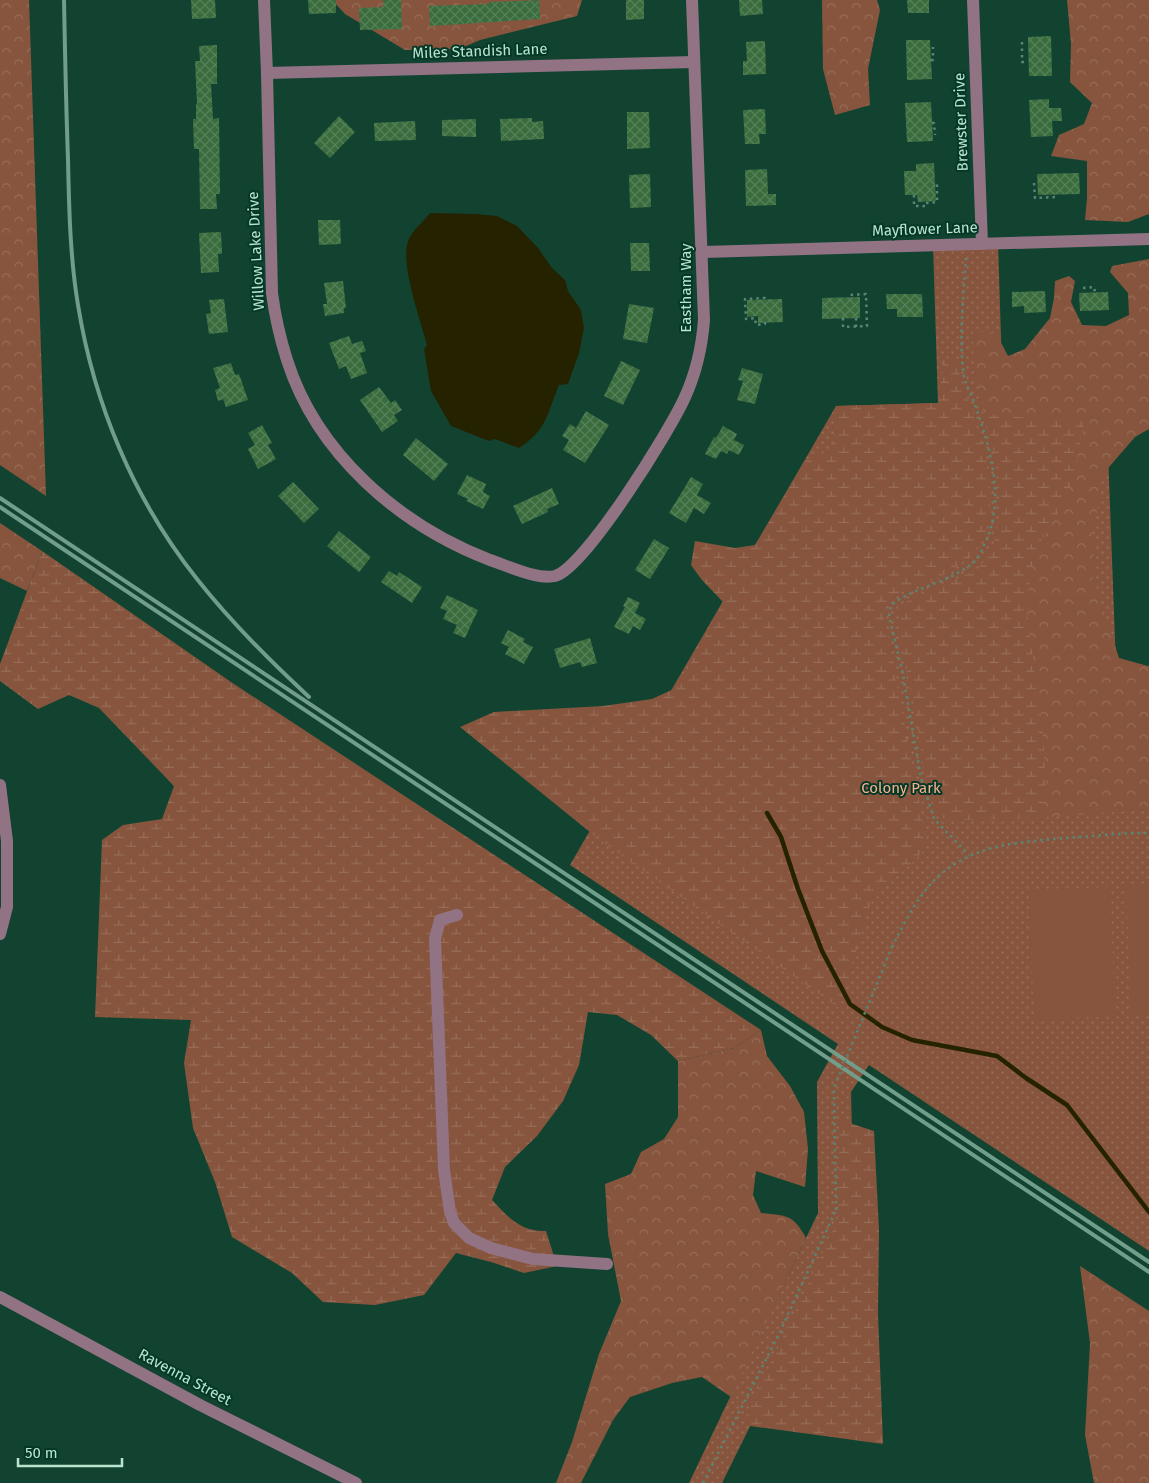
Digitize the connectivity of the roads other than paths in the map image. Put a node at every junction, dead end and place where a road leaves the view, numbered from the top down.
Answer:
1 (264, 0) edge
2 (692, 0) edge
3 (973, 0) edge
4 (694, 62) junction
5 (267, 73) junction
6 (1149, 239) edge
7 (982, 244) junction
8 (703, 252) junction
9 (542, 576) joint
10 (0, 785) edge
11 (457, 915) dead end
12 (0, 934) edge
13 (607, 1264) dead end
14 (0, 1296) edge
15 (356, 1483) edge

1 - 5 street, Willow Lake Drive
2 - 4 street, Eastham Way
3 - 7 street, Brewster Drive
4 - 5 street, Miles Standish Lane
4 - 8 street, Eastham Way
5 - 9 street, Willow Lake Drive
6 - 7 street, Mayflower Lane
7 - 8 street, Mayflower Lane
8 - 9 street, Eastham Way
10 - 12 street
11 - 13 street
14 - 15 street, Ravenna Street

